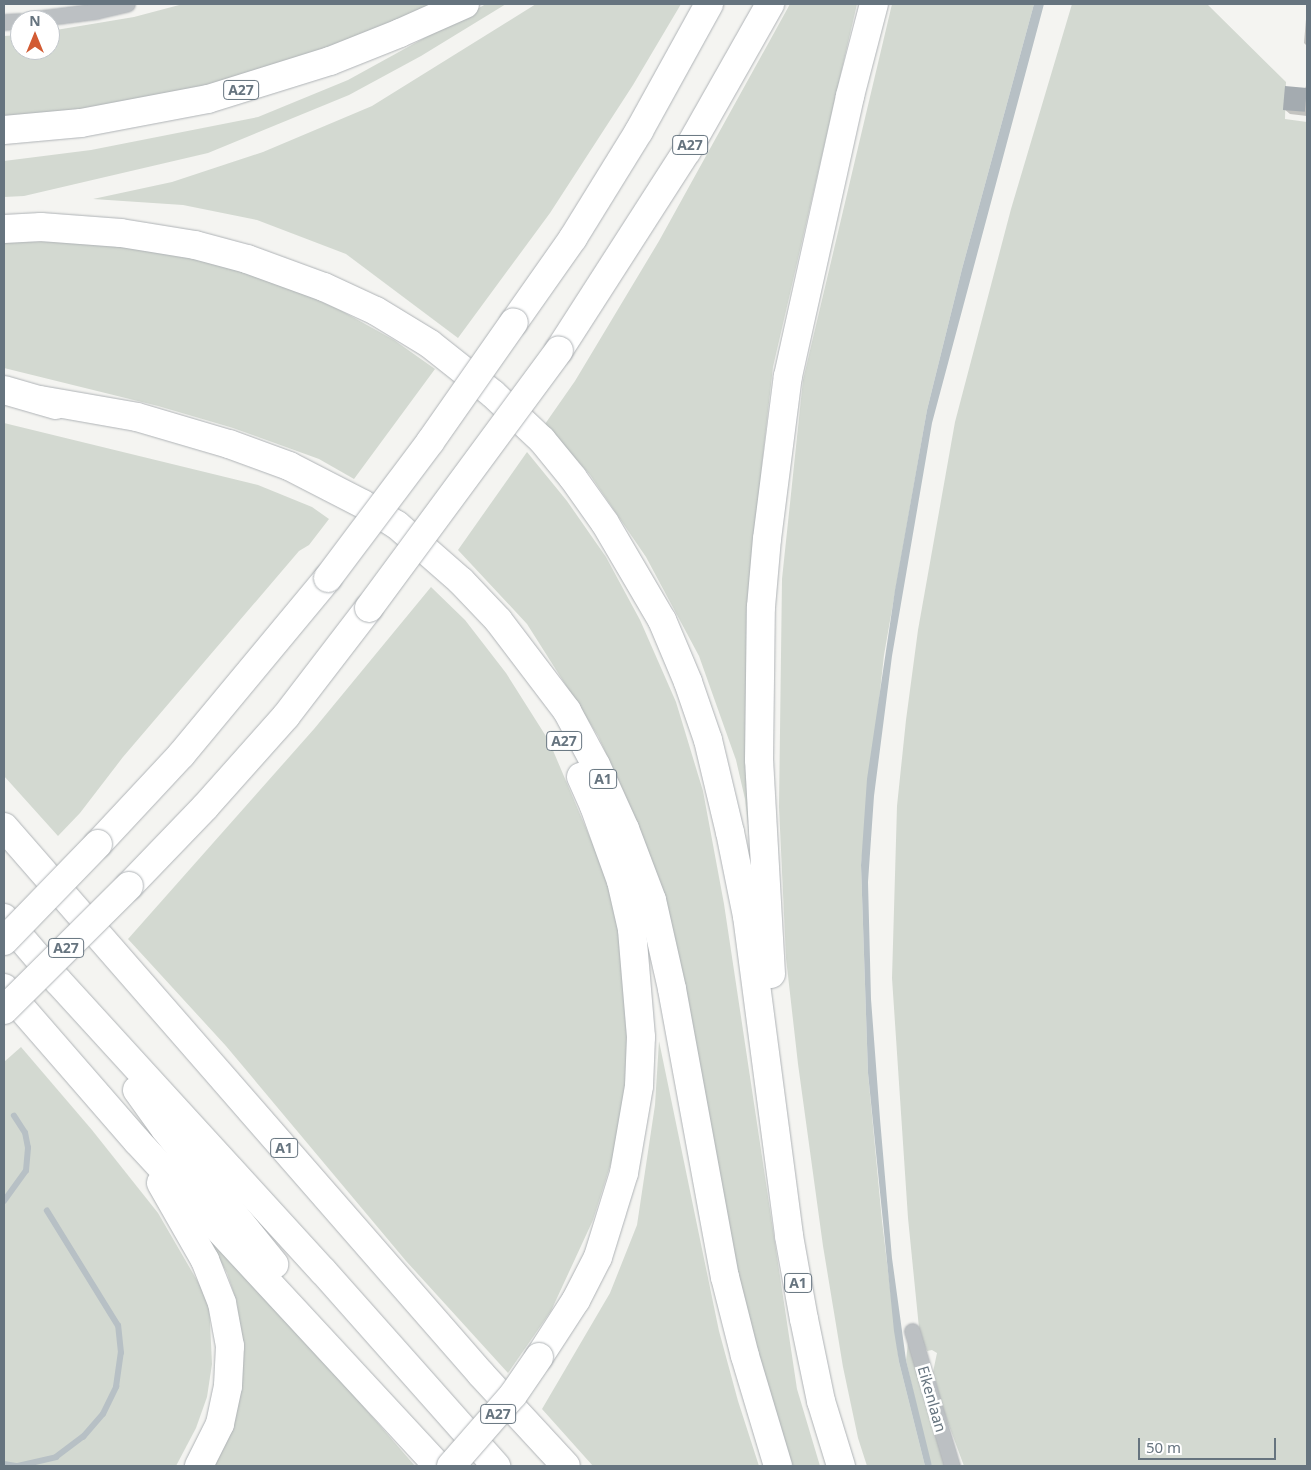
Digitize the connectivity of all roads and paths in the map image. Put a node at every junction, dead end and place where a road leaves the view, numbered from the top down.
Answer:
1 (128, 4) edge
2 (465, 4) edge
3 (709, 4) edge
4 (770, 4) edge
5 (874, 4) edge
6 (60, 16) edge
7 (4, 130) edge
8 (4, 229) edge
9 (4, 390) edge
10 (40, 400) junction
11 (4, 827) edge
12 (4, 918) edge
13 (4, 941) edge
14 (58, 981) junction
15 (4, 988) edge
16 (4, 1010) edge
17 (772, 1095) junction
18 (137, 1141) junction
19 (912, 1331) dead end
20 (430, 1458) edge
21 (199, 1466) edge
22 (451, 1466) edge
23 (496, 1466) edge
24 (566, 1466) edge
25 (778, 1466) edge
26 (841, 1466) edge
27 (952, 1466) edge

1 - 6 street
2 - 7 highway, A27
3 - 13 highway, bridge
4 - 16 highway, A27, bridge
5 - 17 highway, A1
8 - 17 highway, A1
9 - 10 highway, A1
10 - 22 highway, A27, bridge
10 - 25 highway, A1
11 - 24 highway, A1
12 - 14 highway
14 - 20 highway
14 - 23 highway
15 - 18 highway
17 - 26 highway, A1
18 - 20 highway
18 - 21 highway
19 - 27 street, Eikenlaan

